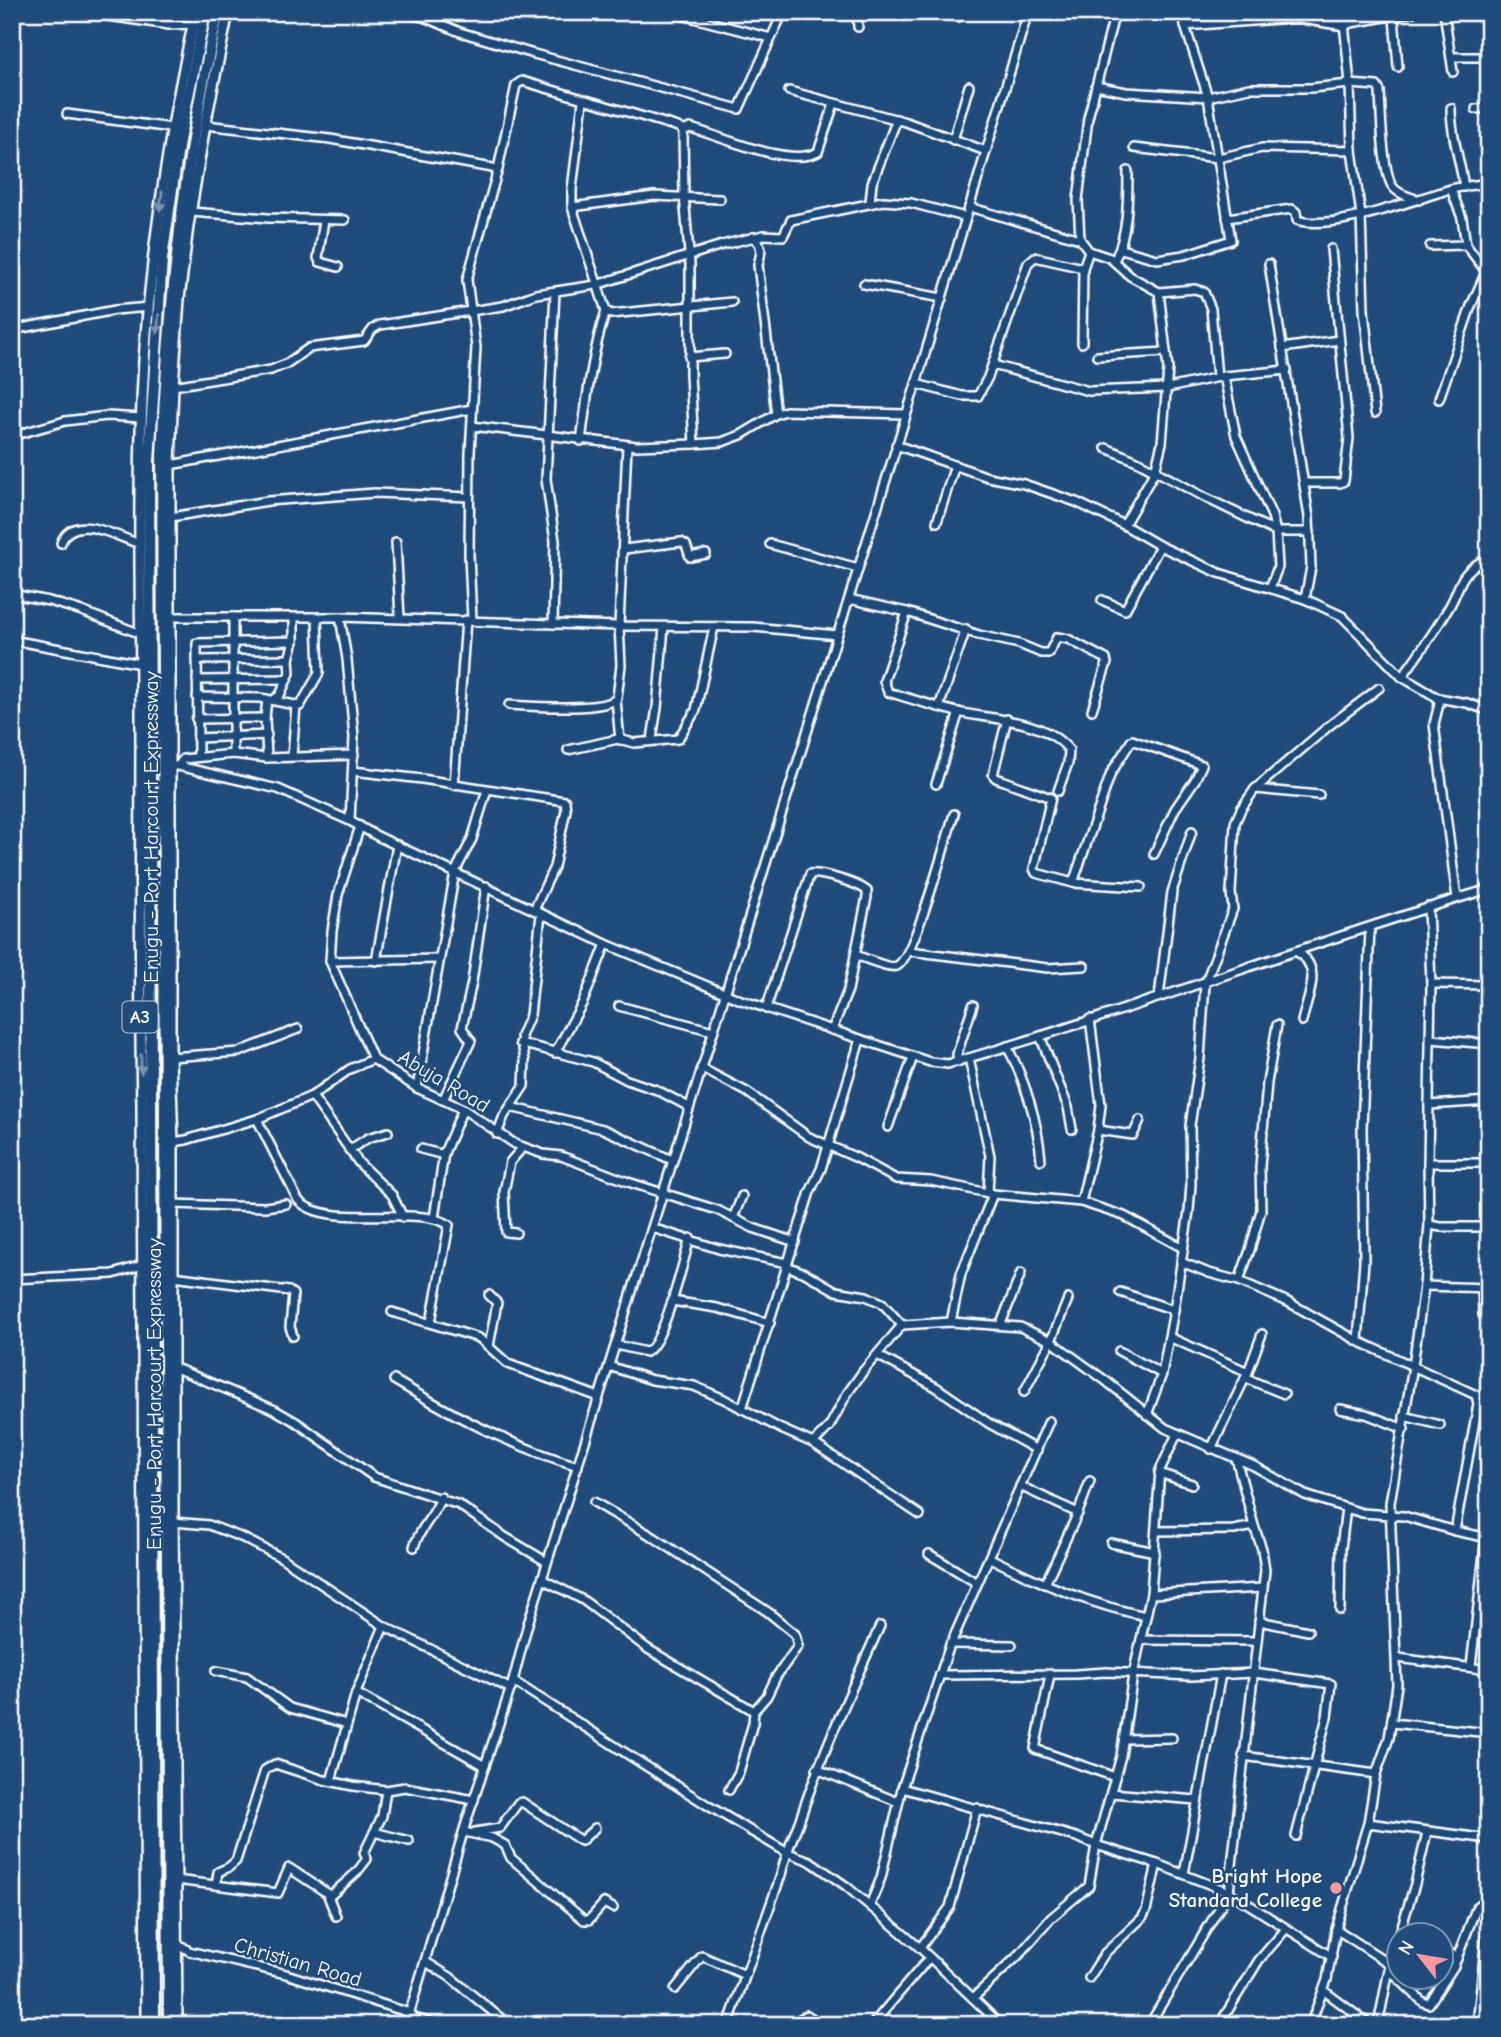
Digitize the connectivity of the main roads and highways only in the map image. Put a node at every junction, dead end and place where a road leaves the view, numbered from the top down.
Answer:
1 (199, 15) edge
2 (223, 15) edge
3 (146, 2025) edge
4 (154, 2025) edge
5 (169, 2025) edge
6 (177, 2025) edge

1 -> 3 main road, Enugu - Port Harcourt Expressway / A3
1 -> 4 highway, Enugu - Port Harcourt Expressway / A3
2 - 5 highway, Enugu - Port Harcourt Expressway / A3
2 - 6 main road, Enugu - Port Harcourt Expressway / A3

